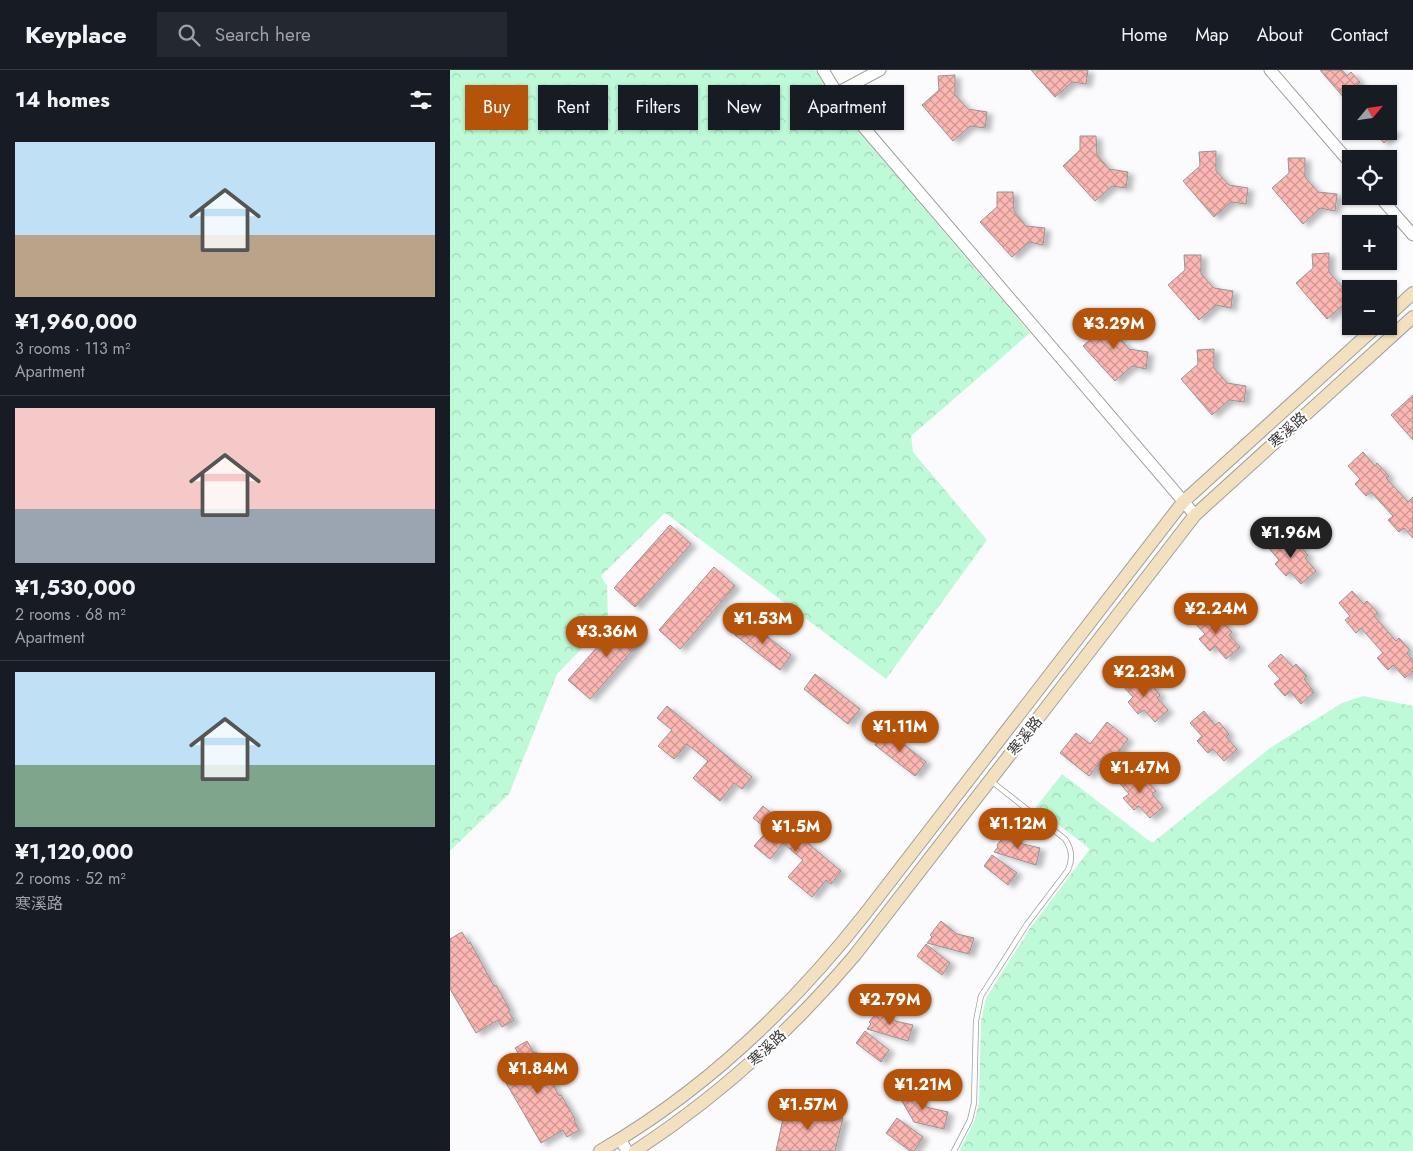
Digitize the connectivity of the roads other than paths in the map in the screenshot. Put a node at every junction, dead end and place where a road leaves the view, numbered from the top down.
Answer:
1 (823, 70) edge
2 (880, 70) edge
3 (1270, 70) edge
4 (831, 85) edge
5 (851, 85) edge
6 (866, 130) edge
7 (1342, 154) edge
8 (1388, 205) edge
9 (1413, 235) edge
10 (1413, 294) edge
11 (1397, 308) edge
12 (1413, 317) edge
13 (1367, 335) edge
14 (1183, 502) junction
15 (1195, 515) junction
16 (990, 780) junction
17 (620, 1140) junction
18 (600, 1151) edge
19 (627, 1151) edge
20 (635, 1151) edge
21 (954, 1151) edge

1 - 4 street
2 - 5 street
3 - 7 street
6 - 14 street
8 - 9 street
10 - 11 main road
12 - 15 main road, 寒溪路
13 - 14 main road, 寒溪路
14 - 15 street
14 - 17 main road, 寒溪路
15 - 16 main road, 寒溪路
16 - 20 main road, 寒溪路
16 - 21 lane
17 - 18 main road, 寒溪路
17 - 19 street

